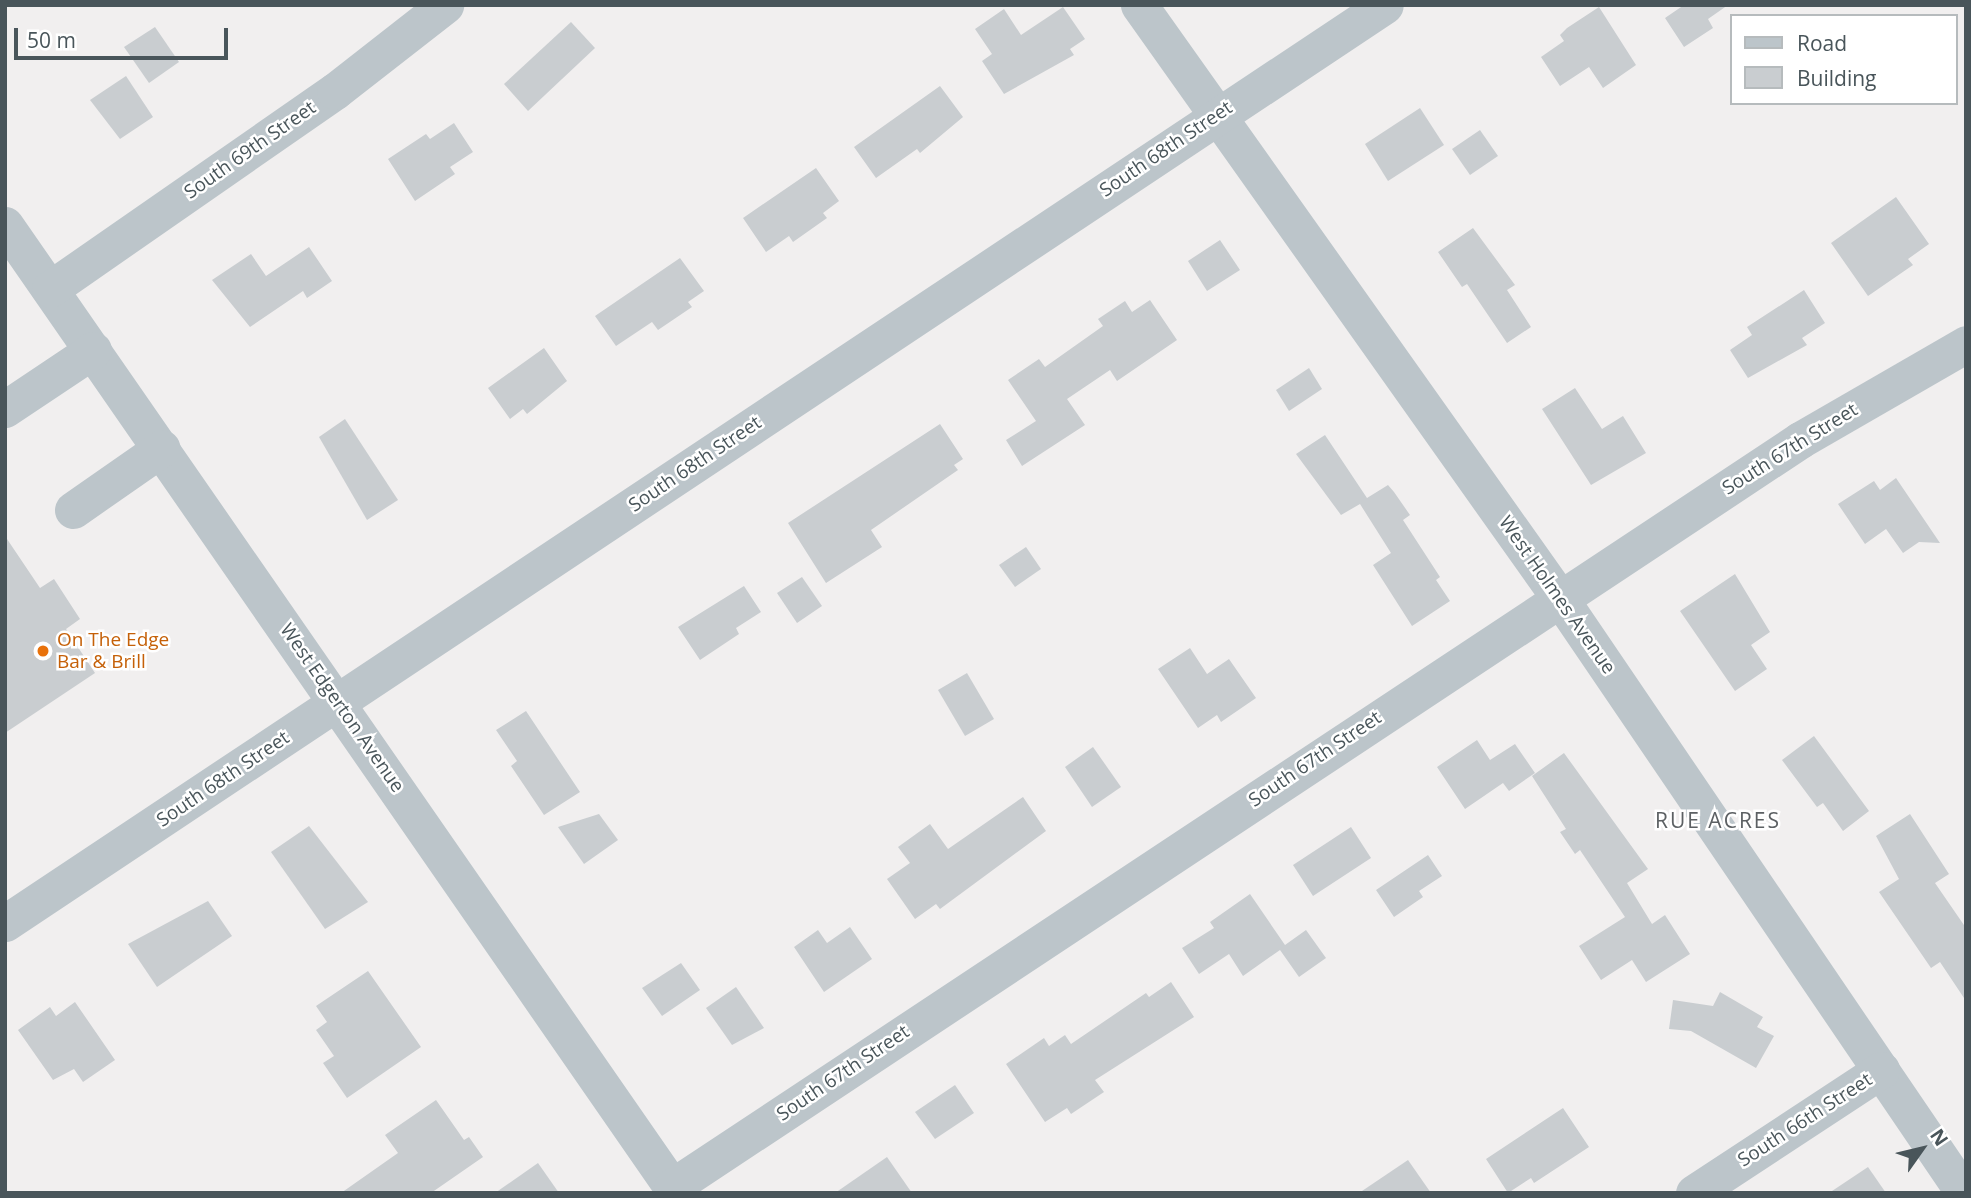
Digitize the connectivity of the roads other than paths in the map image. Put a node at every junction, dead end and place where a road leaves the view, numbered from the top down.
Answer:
1 (445, 5) edge
2 (1139, 5) edge
3 (1385, 5) edge
4 (1218, 114) junction
5 (5, 225) edge
6 (50, 289) junction
7 (1966, 344) edge
8 (93, 350) junction
9 (5, 409) edge
10 (162, 448) junction
11 (73, 510) dead end
12 (1559, 597) junction
13 (339, 702) junction
14 (6, 922) edge
15 (1881, 1070) junction
16 (674, 1190) edge
17 (1694, 1193) edge
18 (1964, 1193) edge

1 - 6 street, South 69th Street
2 - 4 street, West Holmes Avenue
3 - 4 street, South 68th Street
4 - 12 street, West Holmes Avenue
4 - 13 street, South 68th Street
5 - 6 street, West Edgerton Avenue
6 - 8 street, West Edgerton Avenue
7 - 12 street, South 67th Street
8 - 9 street
8 - 10 street, West Edgerton Avenue
10 - 11 street
10 - 13 street, West Edgerton Avenue
12 - 15 street, West Holmes Avenue
12 - 16 street, South 67th Street
13 - 14 street, South 68th Street
13 - 16 street, West Edgerton Avenue
15 - 17 street, South 66th Street
15 - 18 street, West Holmes Avenue

